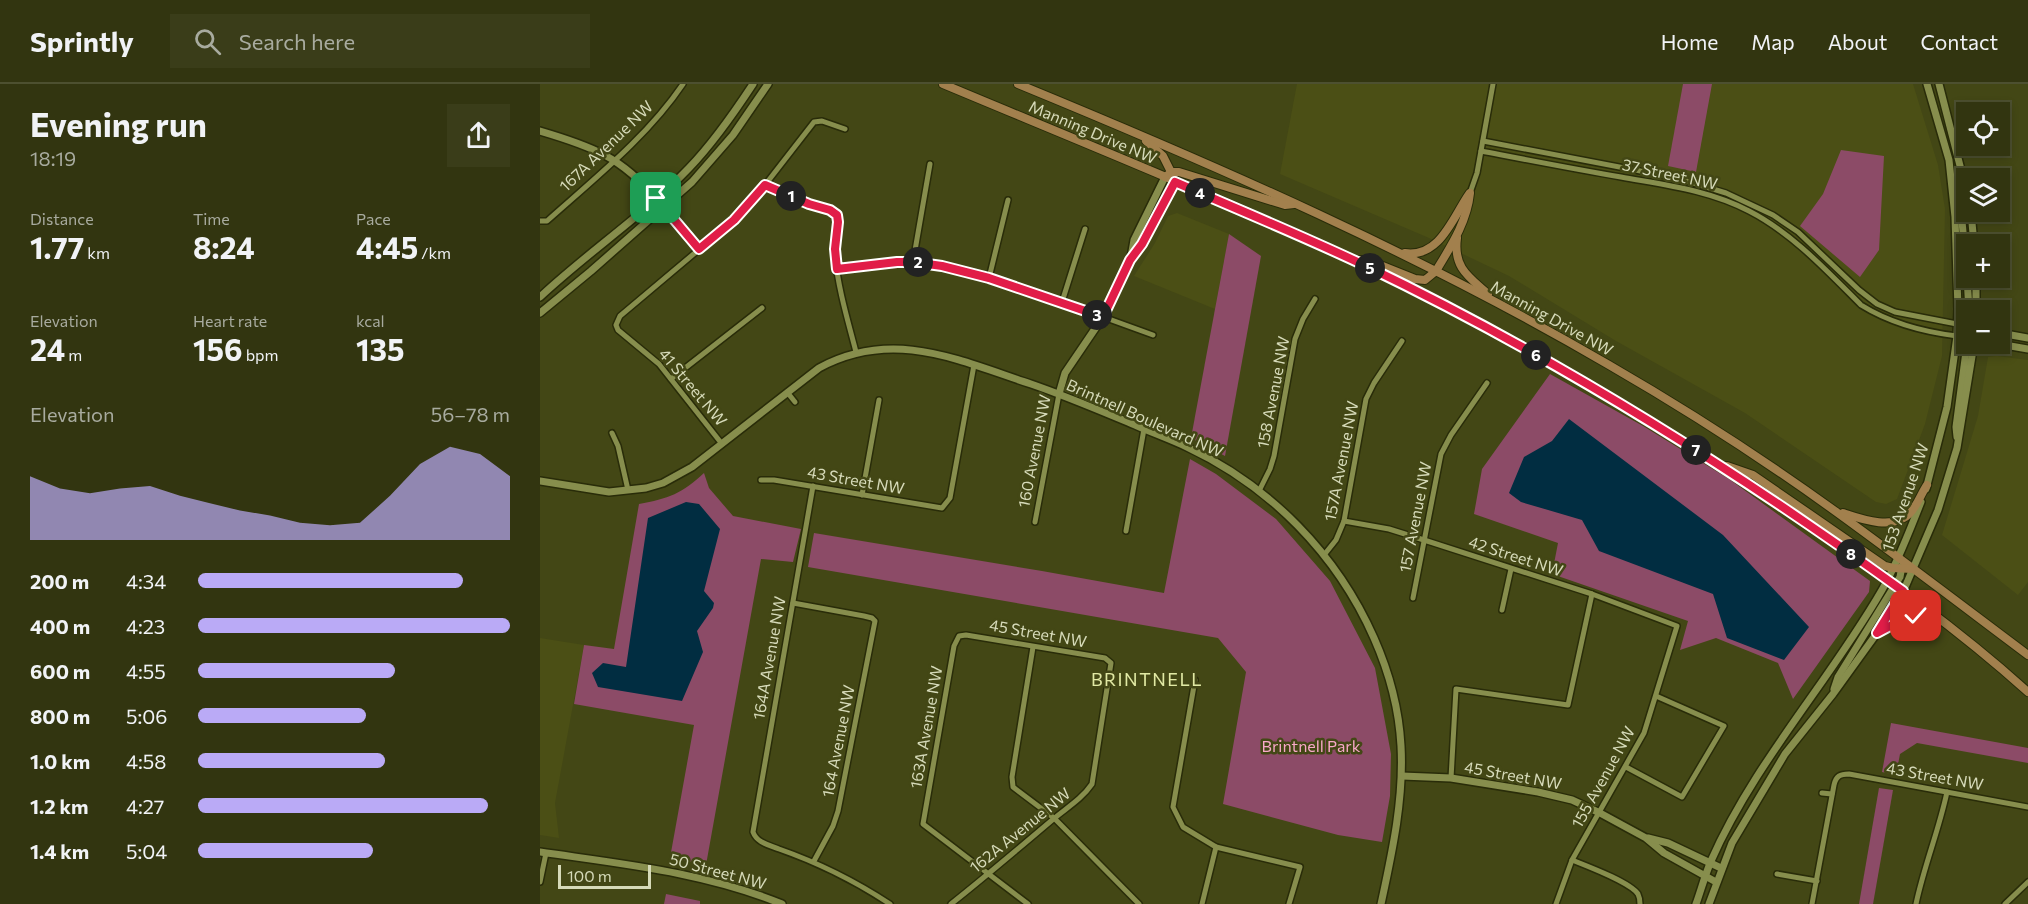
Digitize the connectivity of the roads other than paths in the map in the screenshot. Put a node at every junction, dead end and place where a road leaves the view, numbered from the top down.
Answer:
1 (684, 84) edge
2 (753, 84) edge
3 (768, 84) edge
4 (943, 84) edge
5 (1018, 84) edge
6 (1493, 84) edge
7 (1927, 84) edge
8 (1939, 84) edge
9 (845, 129) dead end
10 (540, 131) edge
11 (1140, 136) junction
12 (1483, 141) junction
13 (1481, 151) junction
14 (614, 160) junction
15 (930, 164) dead end
16 (1961, 168) edge
17 (1172, 172) junction
18 (1165, 177) junction
19 (1952, 181) junction
20 (1175, 182) junction
21 (765, 185) junction
22 (1470, 193) junction
23 (1008, 200) dead end
24 (660, 203) junction
25 (1296, 203) junction
26 (541, 221) edge
27 (1085, 229) dead end
28 (1459, 230) junction
29 (1963, 234) edge
30 (699, 249) junction
31 (1396, 250) junction
32 (1346, 257) junction
33 (1130, 260) junction
34 (913, 262) junction
35 (837, 269) junction
36 (1436, 271) junction
37 (989, 278) junction
38 (540, 297) edge
39 (1315, 299) dead end
40 (1957, 300) edge
41 (1062, 302) junction
42 (1499, 303) junction
43 (762, 308) dead end
44 (540, 313) edge
45 (1103, 317) junction
46 (1956, 324) edge
47 (1154, 335) dead end
48 (2010, 335) edge
49 (1956, 337) edge
50 (2028, 338) edge
51 (1402, 341) dead end
52 (2010, 346) edge
53 (2028, 349) edge
54 (856, 352) junction
55 (1961, 354) edge
56 (1963, 354) edge
57 (1972, 354) edge
58 (974, 366) junction
59 (671, 379) junction
60 (1487, 383) dead end
61 (787, 392) junction
62 (1059, 393) junction
63 (879, 400) dead end
64 (795, 402) dead end
65 (1144, 429) junction
66 (612, 433) dead end
67 (722, 444) junction
68 (1957, 448) junction
69 (1711, 460) junction
70 (761, 480) dead end
71 (540, 481) edge
72 (813, 486) junction
73 (1927, 486) junction
74 (628, 490) junction
75 (1259, 491) junction
76 (862, 495) junction
77 (1835, 511) junction
78 (1344, 521) junction
79 (1035, 522) dead end
80 (1126, 531) dead end
81 (1424, 540) junction
82 (1324, 555) junction
83 (1899, 558) junction
84 (1893, 568) junction
85 (1511, 569) junction
86 (1902, 569) junction
87 (1914, 569) junction
88 (1891, 583) junction
89 (1903, 591) junction
90 (1592, 594) junction
91 (1413, 598) dead end
92 (793, 603) junction
93 (1502, 610) dead end
94 (1677, 627) joint
95 (1952, 628) junction
96 (1877, 633) junction
97 (959, 636) joint
98 (1033, 647) junction
99 (2028, 655) edge
100 (1111, 663) joint
101 (1195, 680) dead end
102 (2028, 692) edge
103 (1833, 694) junction
104 (1656, 696) junction
105 (1626, 767) junction
106 (1402, 776) junction
107 (1451, 778) junction
108 (1947, 792) junction
109 (1822, 793) dead end
110 (1832, 795) junction
111 (2028, 807) edge
112 (1600, 813) junction
113 (1054, 818) junction
114 (1646, 838) junction
115 (1216, 847) junction
116 (543, 852) edge
117 (1572, 860) junction
118 (814, 861) junction
119 (1710, 863) junction
120 (1721, 868) junction
121 (988, 874) junction
122 (1777, 874) dead end
123 (1705, 876) junction
124 (1816, 881) junction
125 (540, 882) edge
126 (1716, 882) junction
127 (2028, 882) edge
128 (1640, 901) edge
129 (782, 904) edge
130 (890, 904) edge
131 (951, 904) edge
132 (1028, 904) edge
133 (1139, 904) edge
134 (1202, 904) edge
135 (1289, 904) edge
136 (1381, 904) edge
137 (1556, 904) edge
138 (1696, 904) edge
139 (1708, 904) edge
140 (1812, 904) edge
141 (1917, 904) edge
142 (2005, 904) edge

1 - 14 street, 167A Avenue NW
2 - 24 main road
3 - 24 main road
4 - 18 main road, Manning Drive NW
5 - 11 main road, Manning Drive NW
6 - 12 street
7 - 19 main road
8 - 16 main road
9 - 21 street
10 - 14 main road
11 - 17 main road
11 - 25 main road, Manning Drive NW
12 - 13 street
12 - 46 street, 37 Street NW
13 - 22 street
13 - 49 street, 37 Street NW
14 - 24 main road
14 - 26 street, 167A Avenue NW
15 - 34 street
17 - 18 main road
17 - 20 main road
17 - 25 main road
18 - 20 main road, Manning Drive NW
18 - 33 main road, 160 Avenue NW
19 - 29 main road
19 - 40 main road
20 - 32 main road, Manning Drive NW
20 - 33 main road, 160 Avenue NW
21 - 30 street
21 - 35 street
22 - 28 main road
22 - 31 main road
23 - 37 street
24 - 30 street
24 - 38 main road
24 - 44 main road
25 - 31 main road, Manning Drive NW
27 - 41 street
28 - 36 main road
28 - 42 main road
30 - 59 street, 41 Street NW
31 - 36 main road, Manning Drive NW
32 - 36 main road
32 - 69 main road, Manning Drive NW
33 - 45 main road, 160 Avenue NW
34 - 35 street
34 - 37 street
35 - 54 street
36 - 42 main road, Manning Drive NW
37 - 41 street
39 - 75 street, 158 Avenue NW
41 - 45 street
42 - 77 main road, Manning Drive NW
43 - 59 street
45 - 47 street
45 - 62 main road, 160 Avenue NW
48 - 50 main road
51 - 78 street, 157A Avenue NW
52 - 53 main road
54 - 58 main road, Brintnell Boulevard NW
54 - 61 main road, Brintnell Boulevard NW
55 - 73 main road, 153 Avenue NW
56 - 68 main road
57 - 68 main road, 153 Avenue NW
58 - 62 main road, Brintnell Boulevard NW
58 - 76 street, 43 Street NW
59 - 67 street, 41 Street NW
60 - 81 street, 157 Avenue NW
61 - 64 street
61 - 67 main road, Brintnell Boulevard NW
62 - 65 main road, Brintnell Boulevard NW
62 - 79 street, 160 Avenue NW
63 - 76 street
65 - 75 main road, Brintnell Boulevard NW
65 - 80 street
66 - 74 street
67 - 74 main road, Brintnell Boulevard NW
68 - 87 main road, 153 Avenue NW
69 - 84 main road
69 - 88 main road, Manning Drive NW
70 - 72 street, 43 Street NW
71 - 74 main road, Brintnell Boulevard NW
72 - 76 street, 43 Street NW
72 - 92 street, 164A Avenue NW
73 - 77 main road
73 - 83 main road, 153 Avenue NW
75 - 82 main road, Brintnell Boulevard NW
77 - 83 main road, Manning Drive NW
78 - 81 street, 42 Street NW
78 - 82 street, 157A Avenue NW
81 - 85 street, 42 Street NW
81 - 91 street, 157 Avenue NW
82 - 106 main road, Brintnell Boulevard NW
83 - 84 main road, 153 Avenue NW
83 - 86 main road
83 - 87 main road, Manning Drive NW
84 - 86 main road
84 - 88 main road, 153 Avenue NW
85 - 90 street, 42 Street NW
85 - 93 street
86 - 87 main road
86 - 88 main road
87 - 89 main road, 153 Avenue NW
87 - 99 main road, Manning Drive NW
88 - 89 main road, Manning Drive NW
88 - 103 main road
88 - 119 main road, 153 Avenue NW
89 - 95 main road, Manning Drive NW
89 - 96 main road, 153 Avenue NW
90 - 94 street, 42 Street NW
90 - 107 street
92 - 118 street, 164A Avenue NW
92 - 118 street, 164 Avenue NW
94 - 104 street, 155 Avenue NW
95 - 96 main road
95 - 102 main road, Manning Drive NW
96 - 103 main road, 153 Avenue NW
97 - 98 street, 45 Street NW
97 - 121 street, 163A Avenue NW
98 - 100 street, 45 Street NW
98 - 113 street
100 - 113 street, 162A Avenue NW
101 - 115 street
103 - 120 main road, 153 Avenue NW
104 - 105 street, 155 Avenue NW
104 - 105 street
105 - 112 street, 155 Avenue NW
106 - 107 main road, 45 Street NW
106 - 136 main road, Brintnell Boulevard NW
107 - 112 main road, 45 Street NW
108 - 110 street, 43 Street NW
108 - 111 street, 43 Street NW
108 - 141 street
109 - 110 street
110 - 124 street
112 - 114 main road, 45 Street NW
112 - 117 street, 155 Avenue NW
113 - 121 street, 162A Avenue NW
113 - 133 street
114 - 119 main road, 45 Street NW
114 - 123 main road, 45 Street NW
115 - 134 street
115 - 135 street
116 - 125 street
116 - 129 main road, 50 Street NW
117 - 128 street
117 - 137 street, 155 Avenue NW
118 - 130 street
119 - 120 main road, 45 Street NW
119 - 123 main road, 153 Avenue NW
120 - 126 main road, 153 Avenue NW
121 - 131 street, 162A Avenue NW
121 - 132 street
122 - 124 street
123 - 126 main road, 45 Street NW
123 - 138 main road, 153 Avenue NW
124 - 140 street
126 - 139 main road, 153 Avenue NW
127 - 142 street

